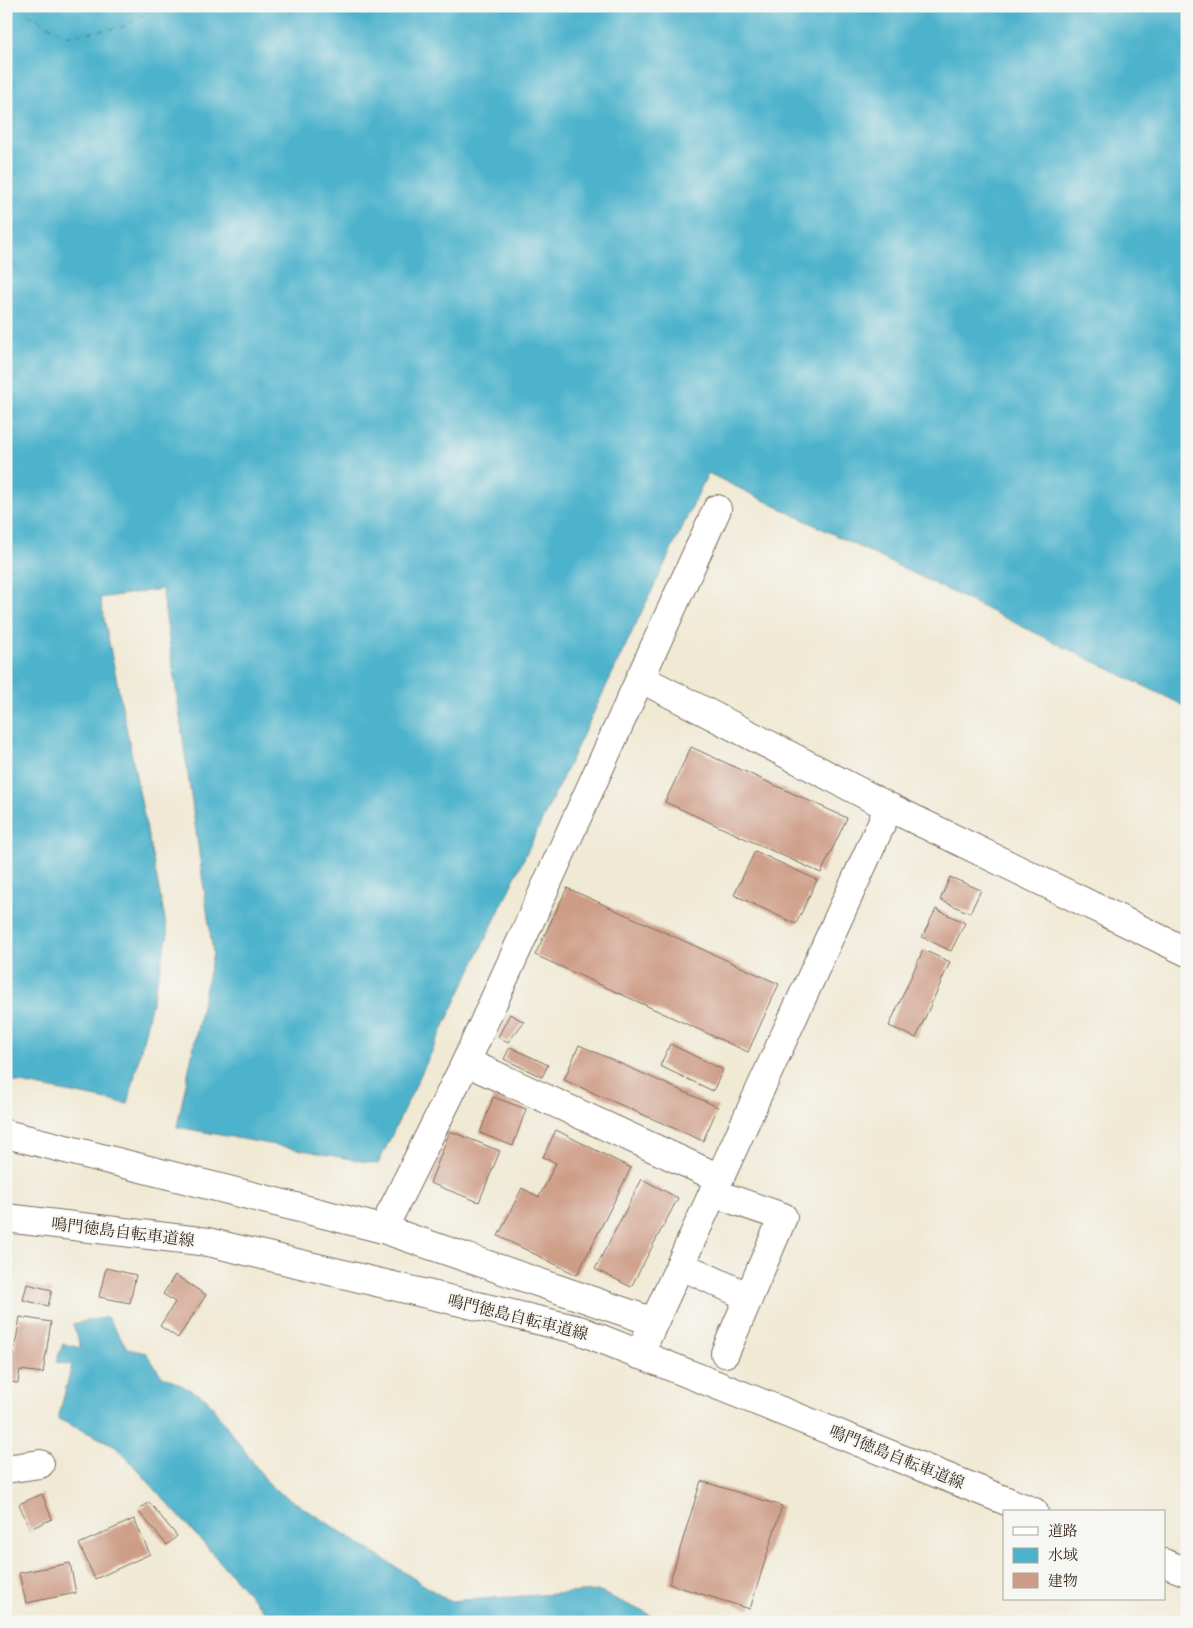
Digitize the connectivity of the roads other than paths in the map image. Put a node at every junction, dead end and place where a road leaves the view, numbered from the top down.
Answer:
1 (717, 509) dead end
2 (640, 678) junction
3 (889, 806) junction
4 (1187, 952) edge
5 (466, 1062) junction
6 (6, 1134) edge
7 (716, 1186) junction
8 (6, 1218) edge
9 (383, 1229) junction
10 (680, 1265) junction
11 (749, 1297) junction
12 (654, 1322) junction
13 (725, 1353) dead end
14 (639, 1355) junction
15 (40, 1464) dead end
16 (6, 1469) edge
17 (1029, 1510) edge
18 (1166, 1564) edge
19 (1187, 1572) edge

1 - 2 street
2 - 3 street
2 - 5 street
3 - 4 street
3 - 7 street
5 - 7 street
5 - 9 street
6 - 9 street
7 - 10 street
7 - 11 street
8 - 14 street, 鳴門徳島自転車道線
9 - 12 street
10 - 11 street
10 - 12 street
11 - 13 street
12 - 14 street
14 - 17 street, 鳴門徳島自転車道線
15 - 16 street
18 - 19 street

